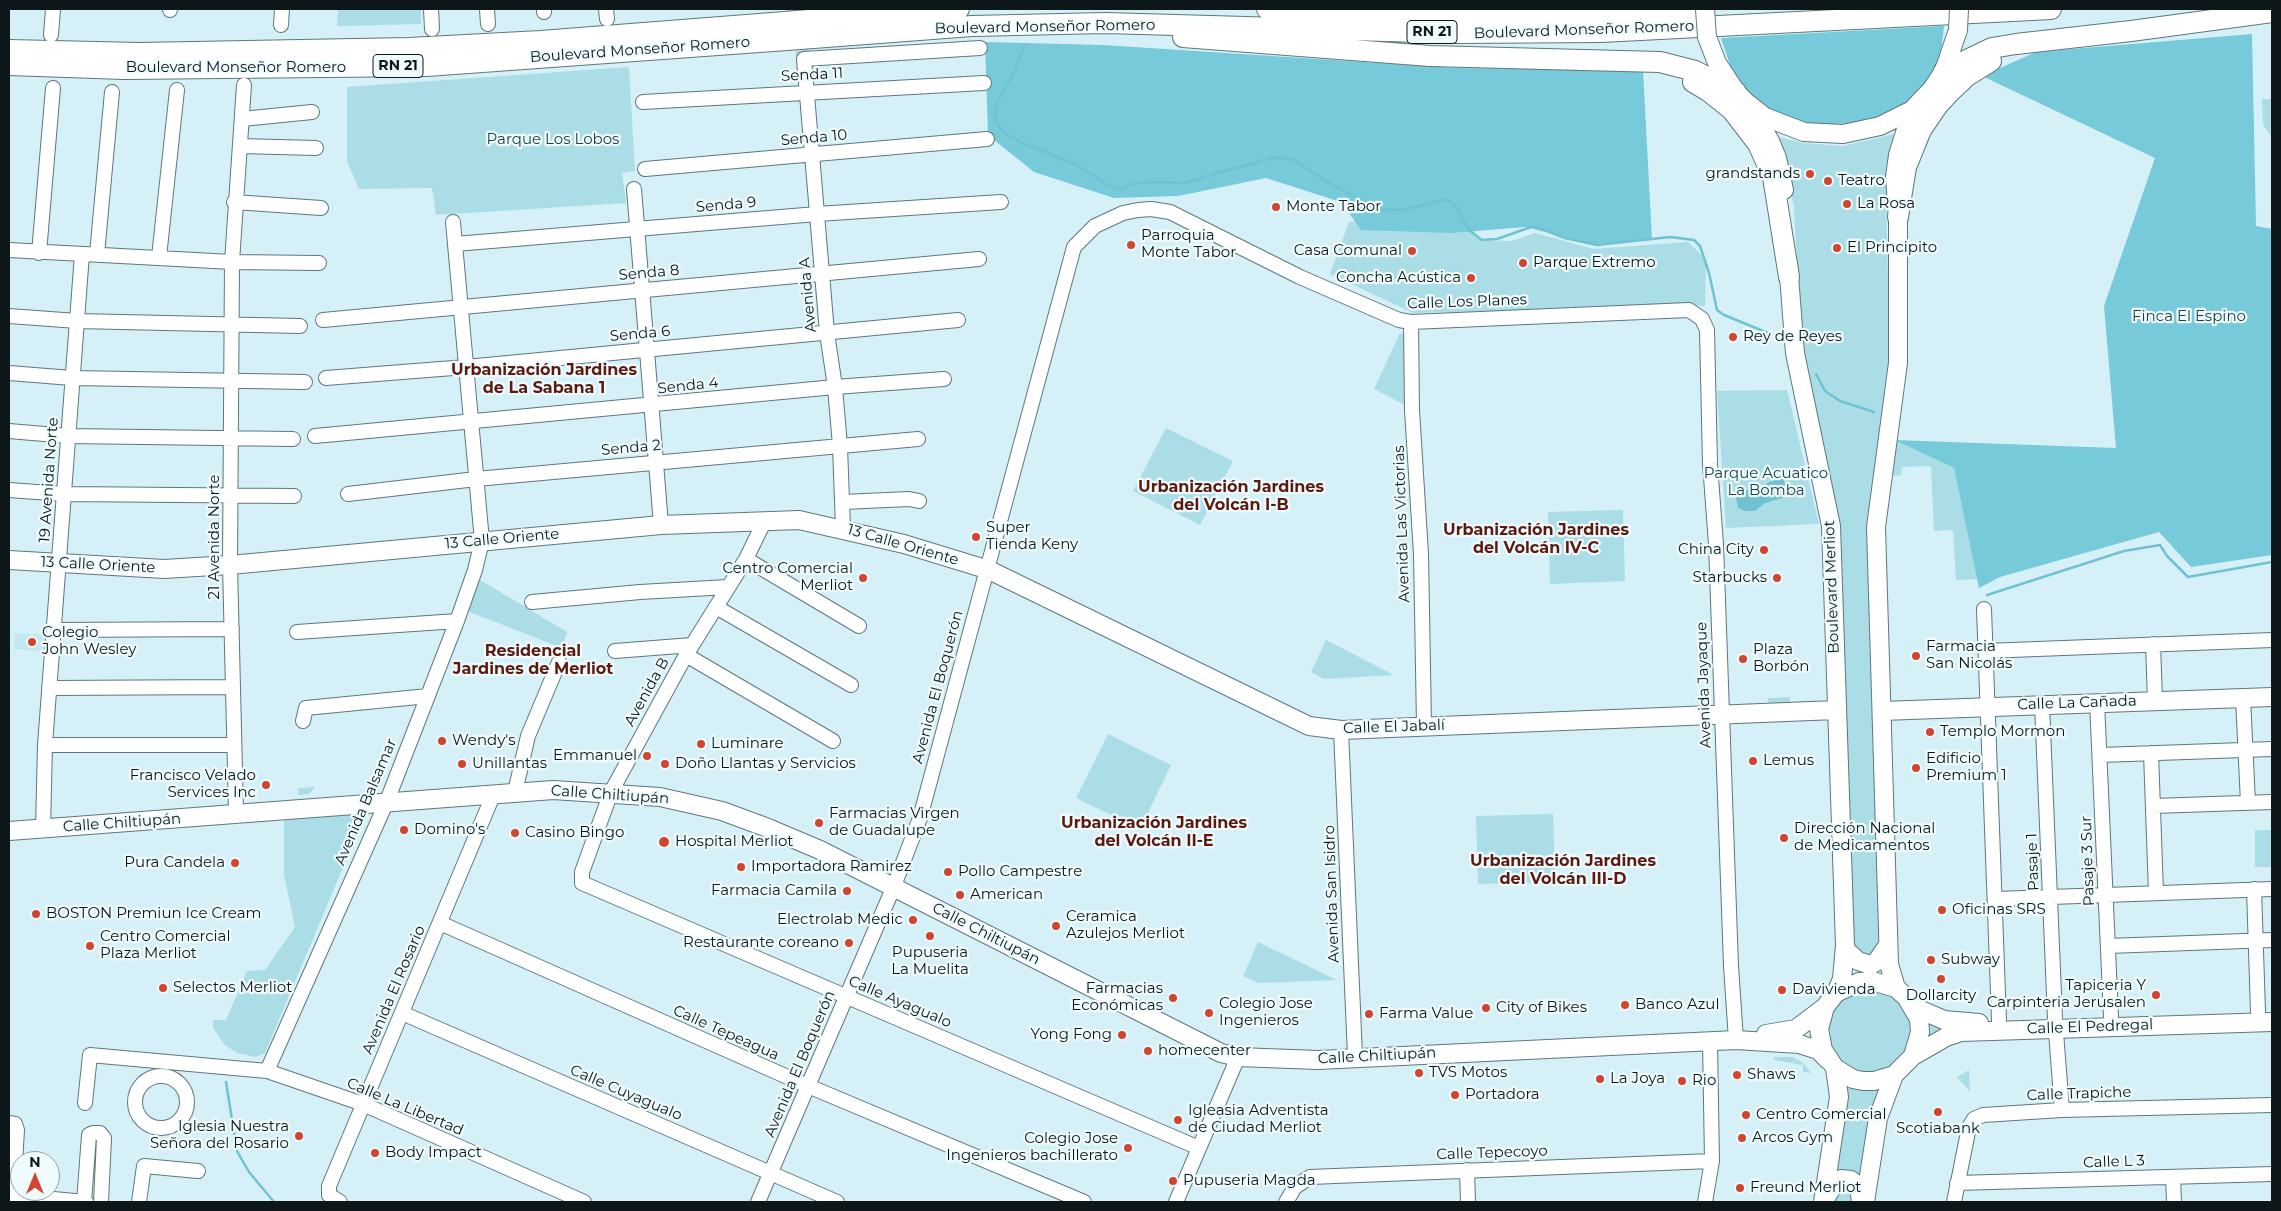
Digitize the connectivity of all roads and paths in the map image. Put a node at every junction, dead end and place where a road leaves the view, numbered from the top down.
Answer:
1 (53, 9) edge
2 (282, 9) edge
3 (431, 9) edge
4 (487, 9) edge
5 (958, 9) edge
6 (1268, 9) edge
7 (1693, 9) edge
8 (1704, 9) edge
9 (1959, 9) edge
10 (2051, 9) edge
11 (2272, 12) edge
12 (488, 24) dead end
13 (1043, 24) junction
14 (281, 25) dead end
15 (432, 29) dead end
16 (811, 29) junction
17 (786, 31) junction
18 (51, 36) dead end
19 (2038, 42) junction
20 (980, 48) dead end
21 (9, 50) edge
22 (1612, 61) junction
23 (9, 65) edge
24 (1944, 71) junction
25 (984, 83) dead end
26 (244, 85) dead end
27 (53, 88) dead end
28 (177, 90) dead end
29 (805, 91) junction
30 (112, 92) dead end
31 (1741, 97) junction
32 (643, 102) dead end
33 (1912, 110) junction
34 (312, 112) dead end
35 (242, 119) junction
36 (987, 139) dead end
37 (240, 146) junction
38 (316, 148) dead end
39 (812, 155) junction
40 (645, 169) dead end
41 (634, 189) dead end
42 (234, 202) junction
43 (1001, 202) dead end
44 (321, 208) dead end
45 (1151, 209) joint
46 (817, 214) junction
47 (1898, 217) junction
48 (453, 222) dead end
49 (638, 229) junction
50 (455, 244) junction
51 (9, 250) edge
52 (39, 252) junction
53 (82, 254) junction
54 (97, 254) junction
55 (159, 257) junction
56 (979, 259) dead end
57 (232, 262) junction
58 (319, 263) dead end
59 (822, 275) junction
60 (1789, 277) junction
61 (642, 290) junction
62 (460, 306) junction
63 (9, 316) edge
64 (323, 320) dead end
65 (958, 320) dead end
66 (77, 321) junction
67 (1411, 322) junction
68 (232, 326) junction
69 (300, 326) dead end
70 (1707, 330) joint
71 (827, 333) junction
72 (647, 349) junction
73 (466, 367) junction
74 (9, 373) edge
75 (72, 378) junction
76 (326, 378) dead end
77 (944, 379) dead end
78 (232, 382) junction
79 (305, 382) dead end
80 (835, 387) junction
81 (651, 406) junction
82 (471, 421) junction
83 (9, 431) edge
84 (68, 436) junction
85 (315, 436) dead end
86 (232, 439) junction
87 (293, 439) dead end
88 (918, 439) dead end
89 (840, 446) junction
90 (657, 462) junction
91 (476, 479) junction
92 (9, 490) edge
93 (64, 494) junction
94 (348, 494) dead end
95 (232, 495) junction
96 (294, 496) dead end
97 (919, 501) dead end
98 (843, 502) junction
99 (765, 520) junction
100 (661, 525) junction
101 (843, 528) junction
102 (482, 541) junction
103 (746, 558) junction
104 (9, 560) edge
105 (60, 564) junction
106 (230, 565) junction
107 (989, 570) junction
108 (728, 587) junction
109 (532, 602) dead end
110 (716, 607) junction
111 (1984, 609) dead end
112 (457, 621) junction
113 (859, 626) dead end
114 (232, 629) junction
115 (54, 630) junction
116 (297, 632) dead end
117 (2272, 640) edge
118 (2153, 644) junction
119 (689, 650) junction
120 (615, 651) dead end
121 (1984, 651) junction
122 (559, 662) dead end
123 (851, 685) dead end
124 (233, 687) junction
125 (49, 688) junction
126 (428, 696) junction
127 (2272, 697) edge
128 (2244, 698) junction
129 (2154, 700) junction
130 (2097, 702) junction
131 (2042, 704) junction
132 (1988, 707) junction
133 (1836, 710) junction
134 (1882, 711) junction
135 (1721, 713) junction
136 (302, 721) dead end
137 (1424, 725) junction
138 (1341, 730) junction
139 (833, 741) dead end
140 (45, 745) junction
141 (234, 745) junction
142 (2272, 749) edge
143 (2246, 750) junction
144 (2151, 754) junction
145 (2100, 755) junction
146 (515, 792) junction
147 (611, 792) junction
148 (494, 793) junction
149 (387, 801) junction
150 (2272, 802) edge
151 (2248, 803) junction
152 (2153, 806) junction
153 (236, 812) junction
154 (9, 821) edge
155 (43, 824) junction
156 (9, 831) edge
157 (894, 886) junction
158 (588, 887) joint
159 (2254, 889) junction
160 (2272, 889) edge
161 (2156, 893) junction
162 (2105, 895) junction
163 (2051, 897) junction
164 (1996, 899) junction
165 (440, 923) junction
166 (2256, 940) junction
167 (2272, 940) edge
168 (1888, 945) junction
169 (2108, 946) junction
170 (1845, 948) junction
171 (1896, 988) junction
172 (1836, 993) junction
173 (847, 996) junction
174 (1825, 1008) junction
175 (1914, 1008) junction
176 (402, 1013) junction
177 (2268, 1016) edge
178 (2110, 1017) junction
179 (1999, 1022) junction
180 (2055, 1024) junction
181 (1736, 1040) junction
182 (1710, 1041) junction
183 (1355, 1056) junction
184 (1913, 1056) junction
185 (1238, 1057) junction
186 (1827, 1059) junction
187 (267, 1071) junction
188 (1894, 1075) junction
189 (808, 1086) junction
190 (85, 1103) dead end
191 (362, 1104) junction
192 (2272, 1105) edge
193 (2062, 1110) junction
194 (9, 1123) edge
195 (1199, 1148) junction
196 (16, 1151) edge
197 (1712, 1161) junction
198 (1467, 1170) junction
199 (198, 1171) dead end
200 (770, 1173) junction
201 (2272, 1174) edge
202 (2173, 1177) junction
203 (1957, 1183) junction
204 (336, 1200) edge
205 (49, 1201) edge
206 (85, 1202) edge
207 (101, 1202) edge
208 (140, 1202) edge
209 (584, 1202) edge
210 (758, 1202) edge
211 (837, 1202) edge
212 (1084, 1202) edge
213 (1176, 1202) edge
214 (1286, 1202) edge
215 (1468, 1202) edge
216 (1705, 1202) edge
217 (1824, 1202) edge
218 (1863, 1202) edge
219 (1954, 1202) edge
220 (2174, 1202) edge

1 - 18 street
2 - 14 street
3 - 15 street
4 - 12 street
5 - 16 highway, Boulevard Monseñor Romero / RN 21
6 - 7 highway, Boulevard Monseñor Romero / RN 21
8 - 31 main road, Boulevard Merliot, bridge
9 - 24 main road, bridge
10 - 13 highway, Boulevard Monseñor Romero / RN 21
11 - 19 highway
13 - 16 highway, Boulevard Monseñor Romero / RN 21
13 - 22 highway
16 - 17 highway, Boulevard Monseñor Romero / RN 21, bridge
17 - 21 highway, Boulevard Monseñor Romero / RN 21
17 - 23 highway, Boulevard Monseñor Romero / RN 21
19 - 24 highway
19 - 47 highway
20 - 29 street, Avenida A
22 - 31 highway
22 - 60 highway
24 - 33 main road
25 - 29 street, Senda 11
26 - 35 street, 21 Avenida Norte
27 - 52 street
28 - 55 street
29 - 32 street, Senda 11
29 - 39 street, Avenida A
30 - 54 street
31 - 33 main road
31 - 60 main road, Boulevard Merliot
33 - 47 main road
34 - 35 street
35 - 37 street, 21 Avenida Norte
36 - 39 street, Senda 10
37 - 38 street
37 - 42 street, 21 Avenida Norte
39 - 40 street, Senda 10
39 - 46 street, Avenida A
41 - 49 street
42 - 44 street
42 - 57 street, 21 Avenida Norte
43 - 46 street, Senda 9
45 - 67 street, Calle Los Planes
45 - 107 street, Avenida El Boquerón
46 - 49 street, Senda 9
46 - 59 street, Avenida A
47 - 134 main road
48 - 50 street, Avenida Balsamar
49 - 50 street, Senda 9
49 - 61 street
50 - 62 street, Avenida Balsamar
51 - 52 street
52 - 53 street
53 - 54 street
53 - 66 street, 19 Avenida Norte
54 - 55 street
55 - 57 street
56 - 59 street, Senda 8
57 - 58 street
57 - 68 street, 21 Avenida Norte
59 - 61 street, Senda 8
59 - 71 street, Avenida A
60 - 133 main road, Boulevard Merliot
61 - 62 street, Senda 8
61 - 72 street
62 - 64 street, Senda 8
62 - 73 street, Avenida Balsamar
63 - 66 street
65 - 71 street, Senda 6
66 - 68 street
66 - 75 street, 19 Avenida Norte
67 - 70 street, Calle Los Planes
67 - 137 street, Avenida Las Victorias
68 - 69 street
68 - 78 street, 21 Avenida Norte
70 - 135 street, Avenida Jayaque
71 - 72 street, Senda 6
71 - 80 street, Avenida A
72 - 73 street, Senda 6
72 - 81 street
73 - 76 street, Senda 6
73 - 82 street, Avenida Balsamar
74 - 75 street
75 - 78 street
75 - 84 street, 19 Avenida Norte
77 - 80 street, Senda 4
78 - 79 street
78 - 86 street, 21 Avenida Norte
80 - 81 street, Senda 4
80 - 89 street, Avenida A
81 - 82 street, Senda 4
81 - 90 street
82 - 85 street, Senda 4
82 - 91 street, Avenida Balsamar
83 - 84 street
84 - 86 street
84 - 93 street, 19 Avenida Norte
86 - 87 street
86 - 95 street, 21 Avenida Norte
88 - 89 street, Senda 2
89 - 90 street, Senda 2
89 - 98 street, Avenida A
90 - 91 street, Senda 2
90 - 100 street
91 - 94 street, Senda 2
91 - 102 street, Avenida Balsamar
92 - 93 street
93 - 95 street
93 - 105 street, 19 Avenida Norte
95 - 96 street
95 - 106 street, 21 Avenida Norte
97 - 98 street
98 - 101 street, Avenida A
99 - 100 main road, 13 Calle Oriente
99 - 101 main road, 13 Calle Oriente
99 - 103 street, Avenida B
100 - 102 main road, 13 Calle Oriente
101 - 107 main road, 13 Calle Oriente
102 - 106 main road, 13 Calle Oriente
102 - 112 street, Avenida Balsamar
103 - 108 street, Avenida B
103 - 113 street
104 - 105 main road, 13 Calle Oriente
105 - 106 main road, 13 Calle Oriente
105 - 115 street, 19 Avenida Norte
106 - 114 street, 21 Avenida Norte
107 - 138 main road, Calle El Jabalí
107 - 157 street, Avenida El Boquerón
108 - 109 street
108 - 110 street, Avenida B
110 - 119 street, Avenida B
110 - 123 street
111 - 121 street
112 - 116 street
112 - 126 street, Avenida Balsamar
114 - 115 street
114 - 124 street, 21 Avenida Norte
115 - 125 street, 19 Avenida Norte
117 - 118 street
118 - 121 street
118 - 129 street
119 - 120 street
119 - 139 street
119 - 147 street, Avenida B
121 - 132 street
122 - 146 street
124 - 125 street
124 - 141 street, 21 Avenida Norte
125 - 140 street, 19 Avenida Norte
126 - 136 street
126 - 149 street, Avenida Balsamar
127 - 128 main road, Calle La Cañada
128 - 129 main road, Calle La Cañada
128 - 143 street
129 - 130 main road, Calle La Cañada
130 - 131 main road, Calle La Cañada
130 - 145 street, Pasaje 3 Sur
131 - 132 main road, Calle La Cañada
131 - 163 street, Pasaje 1
132 - 134 main road, Calle La Cañada
132 - 164 street
133 - 135 main road, Calle El Jabalí
133 - 170 main road, Boulevard Merliot
134 - 168 main road
135 - 137 main road, Calle El Jabalí
135 - 181 street, Avenida Jayaque
137 - 138 main road, Calle El Jabalí
138 - 183 street, Avenida San Isidro
140 - 141 street
140 - 155 street, 19 Avenida Norte
141 - 153 street, 21 Avenida Norte
142 - 143 street
143 - 144 street
143 - 151 street
144 - 145 street
144 - 152 street
145 - 162 street, Pasaje 3 Sur
146 - 147 main road, Calle Chiltiupán
146 - 148 main road, Calle Chiltiupán
147 - 157 main road, Calle Chiltiupán
147 - 158 street, Avenida B
148 - 149 main road, Calle Chiltiupán
148 - 165 street, Avenida El Rosario
149 - 153 main road, Calle Chiltiupán
149 - 187 street, Avenida Balsamar
150 - 151 street
151 - 152 street
152 - 161 street
153 - 155 main road, Calle Chiltiupán
154 - 155 main road, Calle Chiltiupán
155 - 156 main road, Calle Chiltiupán
157 - 173 street, Avenida El Boquerón
157 - 185 main road, Calle Chiltiupán
158 - 173 street, Calle Ayagualo
159 - 160 street
159 - 161 street
159 - 166 street
161 - 162 street
162 - 163 street
162 - 169 street, Pasaje 3 Sur
163 - 164 street
163 - 180 street, Pasaje 1
164 - 179 street
165 - 176 street, Avenida El Rosario
165 - 189 street, Calle Tepeagua
166 - 167 street
166 - 169 street
166 - 177 street
168 - 170 main road
168 - 171 main road
169 - 178 street, Pasaje 3 Sur
170 - 172 main road, Boulevard Merliot
171 - 172 main road
171 - 175 main road
172 - 174 main road
173 - 189 street, Avenida El Boquerón
173 - 195 street, Calle Ayagualo
174 - 181 main road, Calle Chiltiupán
174 - 186 main road
175 - 179 main road, Calle El Pedregal
175 - 184 main road
176 - 191 street, Avenida El Rosario
176 - 200 street, Calle Cuyagualo
177 - 178 main road, Calle El Pedregal
177 - 180 main road, Calle El Pedregal
178 - 180 main road, Calle El Pedregal
179 - 180 main road, Calle El Pedregal
180 - 184 main road, Calle El Pedregal
180 - 193 street, Pasaje 1
181 - 182 main road, Calle Chiltiupán
181 - 186 main road, Calle Chiltiupán
182 - 183 main road, Calle Chiltiupán
182 - 197 street
183 - 185 main road, Calle Chiltiupán
184 - 188 main road
185 - 195 street
186 - 188 main road
186 - 217 main road
187 - 190 street, Calle La Libertad
187 - 191 street, Calle La Libertad
188 - 218 main road
189 - 200 street, Avenida El Boquerón
189 - 212 street, Calle Tepeagua
191 - 204 street, Avenida El Rosario
191 - 209 street, Calle La Libertad
192 - 193 street, Calle Trapiche
193 - 203 street, Calle Trapiche
194 - 196 street
195 - 213 street
197 - 198 street, Calle Tepecoyo
197 - 216 street
198 - 214 street, Calle Tepecoyo
198 - 215 street
199 - 208 street
200 - 210 street, Avenida El Boquerón
200 - 211 street, Calle Cuyagualo
201 - 202 street, Calle L 3
202 - 203 street, Calle L 3
202 - 220 street
203 - 219 street, Calle Trapiche
205 - 206 street
206 - 207 street
217 - 218 main road

